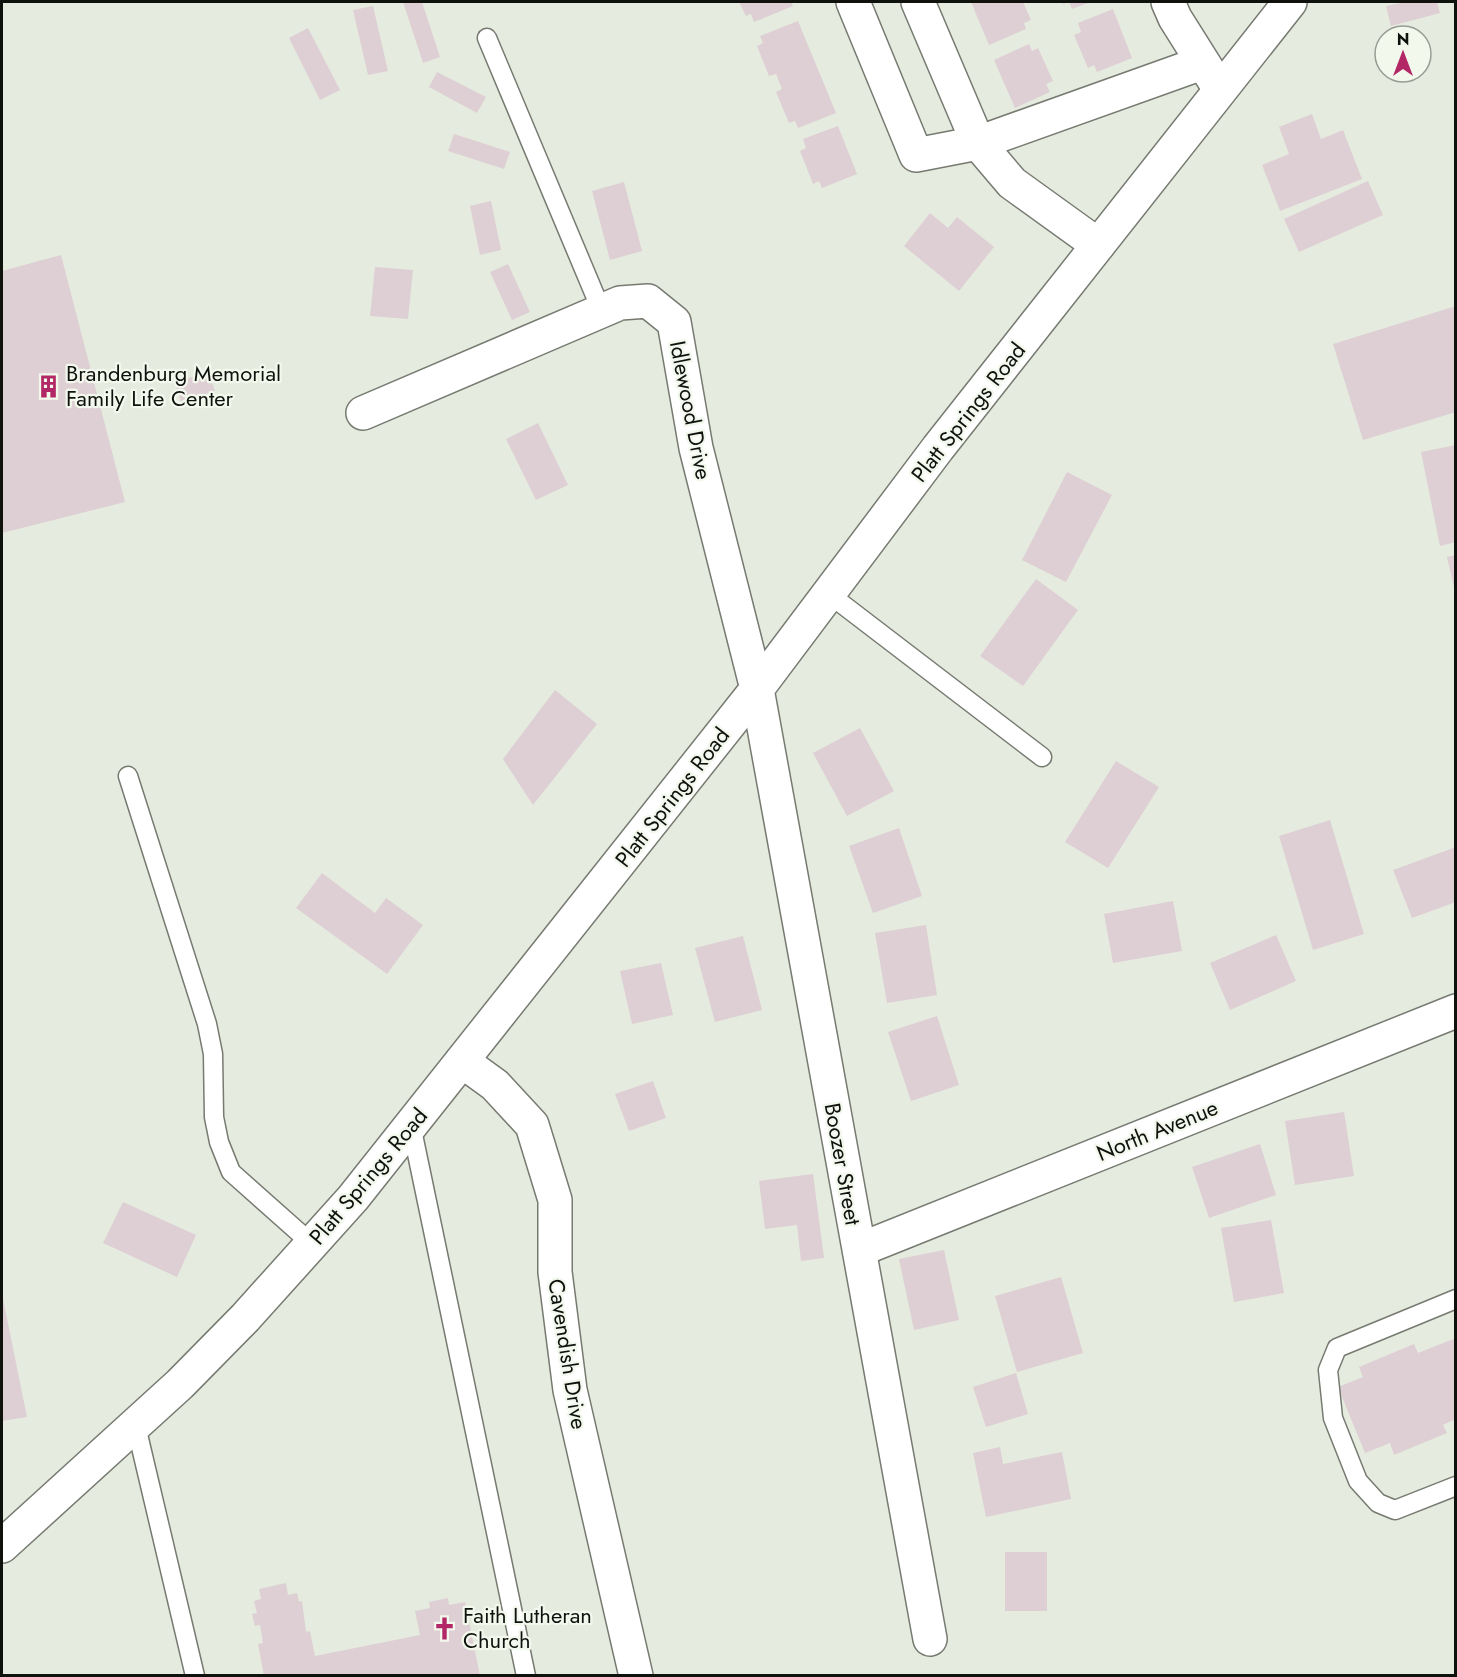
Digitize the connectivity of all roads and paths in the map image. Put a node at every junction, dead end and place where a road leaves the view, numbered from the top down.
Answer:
1 (853, 2) edge
2 (918, 2) edge
3 (1168, 2) edge
4 (1290, 2) edge
5 (487, 38) dead end
6 (1212, 76) junction
7 (978, 143) junction
8 (1098, 245) junction
9 (602, 312) junction
10 (363, 413) dead end
11 (829, 594) junction
12 (757, 689) junction
13 (1042, 757) dead end
14 (128, 776) dead end
15 (1455, 1011) edge
16 (462, 1061) junction
17 (411, 1125) junction
18 (312, 1244) junction
19 (859, 1250) junction
20 (1455, 1299) edge
21 (136, 1426) junction
22 (1455, 1486) edge
23 (2, 1546) edge
24 (930, 1639) dead end
25 (195, 1676) edge
26 (526, 1676) edge
27 (636, 1676) edge

1 - 7 street
2 - 7 street
3 - 6 street
4 - 6 street, Platt Springs Road
5 - 9 lane
6 - 7 street
6 - 8 street, Platt Springs Road
7 - 8 street
8 - 11 street, Platt Springs Road
9 - 10 street, Idlewood Drive
9 - 12 street, Idlewood Drive
11 - 12 street, Platt Springs Road
11 - 13 lane
12 - 16 street, Platt Springs Road
12 - 19 street, Boozer Street
14 - 18 lane
15 - 19 street, North Avenue
16 - 17 street, Platt Springs Road
16 - 27 street, Cavendish Drive
17 - 18 street, Platt Springs Road
17 - 26 lane
18 - 21 street, Platt Springs Road
19 - 24 street, Boozer Street
20 - 22 lane
21 - 23 street, Platt Springs Road
21 - 25 lane

